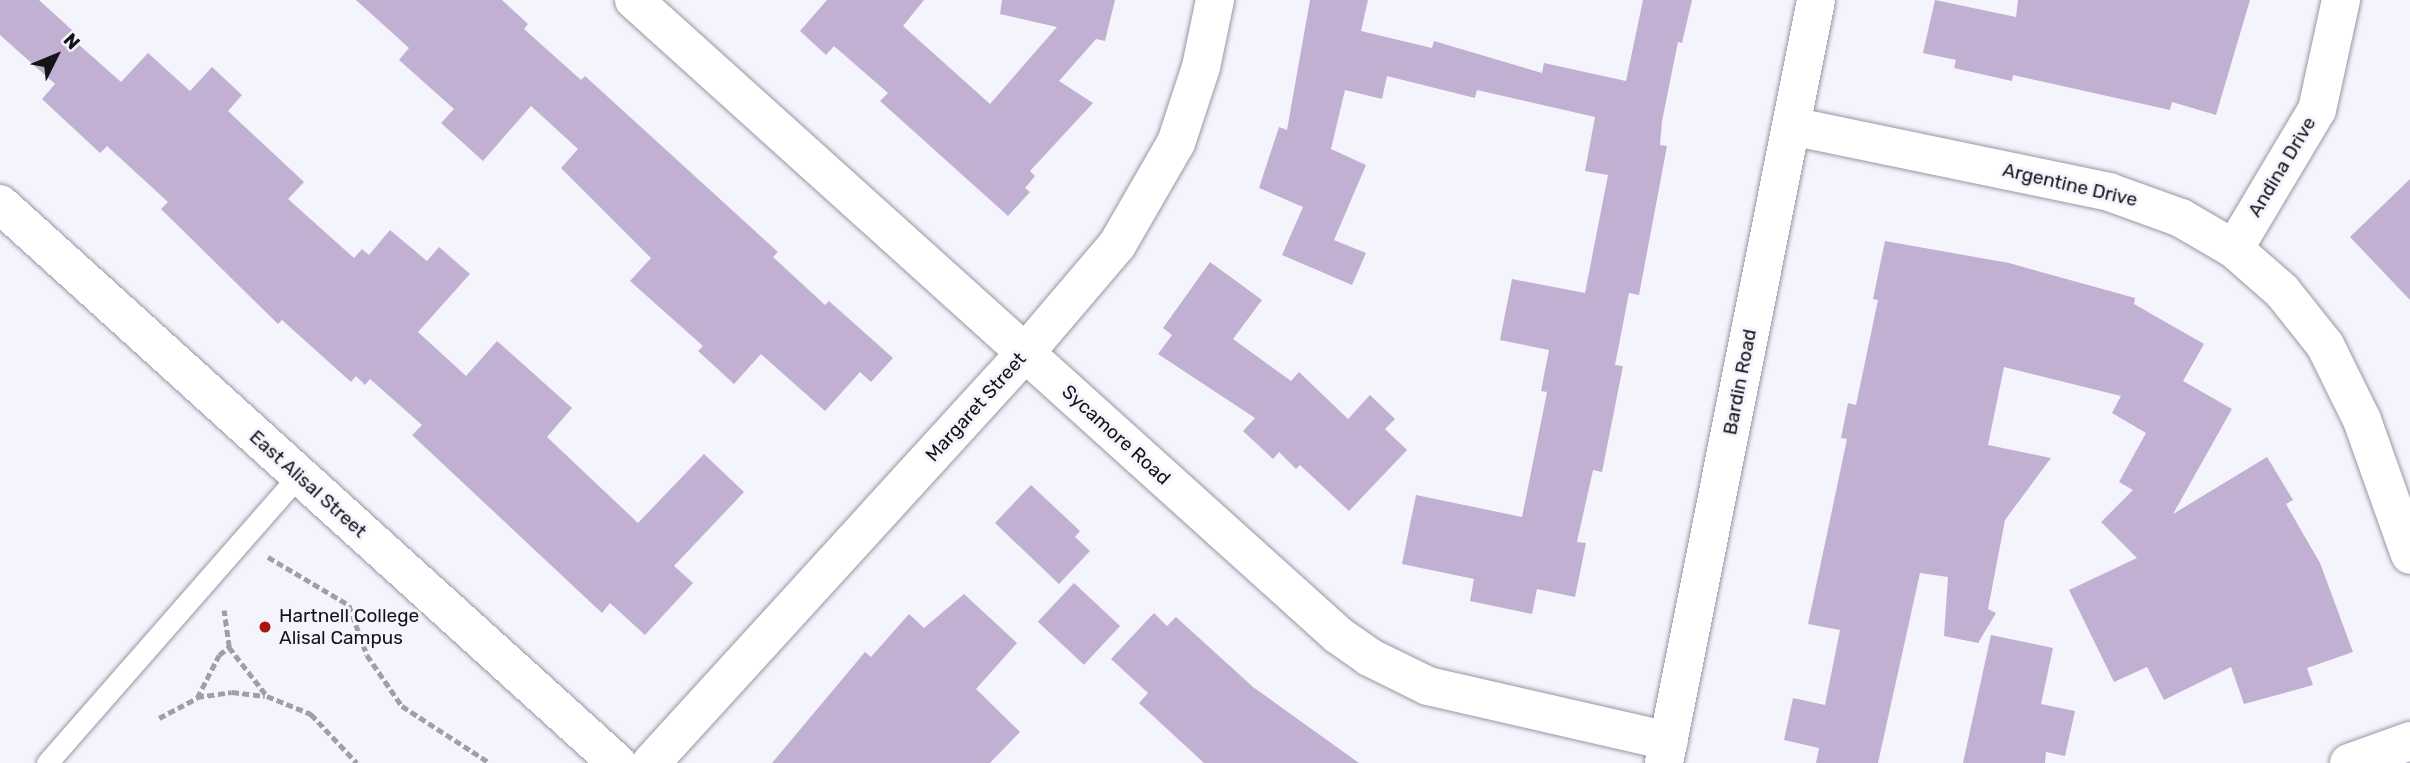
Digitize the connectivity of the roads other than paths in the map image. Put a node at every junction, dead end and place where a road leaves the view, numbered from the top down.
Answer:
1 (634, 0) edge
2 (1215, 0) edge
3 (1816, 0) edge
4 (2341, 0) edge
5 (1791, 126) junction
6 (0, 204) edge
7 (2234, 249) junction
8 (1025, 353) junction
9 (298, 476) junction
10 (2410, 555) edge
11 (2410, 741) edge
12 (1666, 752) edge
13 (47, 763) edge
14 (617, 763) edge
15 (651, 763) edge
16 (2349, 763) edge

1 - 8 street, Sycamore Road
2 - 8 street, Margaret Street
3 - 5 street, Bardin Road
4 - 7 street, Andina Drive
5 - 7 street, Argentine Drive
5 - 12 street, Bardin Road
6 - 9 street, East Alisal Street
7 - 10 street, Argentine Drive
8 - 12 street, Sycamore Road
8 - 15 street, Margaret Street
9 - 13 lane
9 - 14 street, East Alisal Street
11 - 16 street

